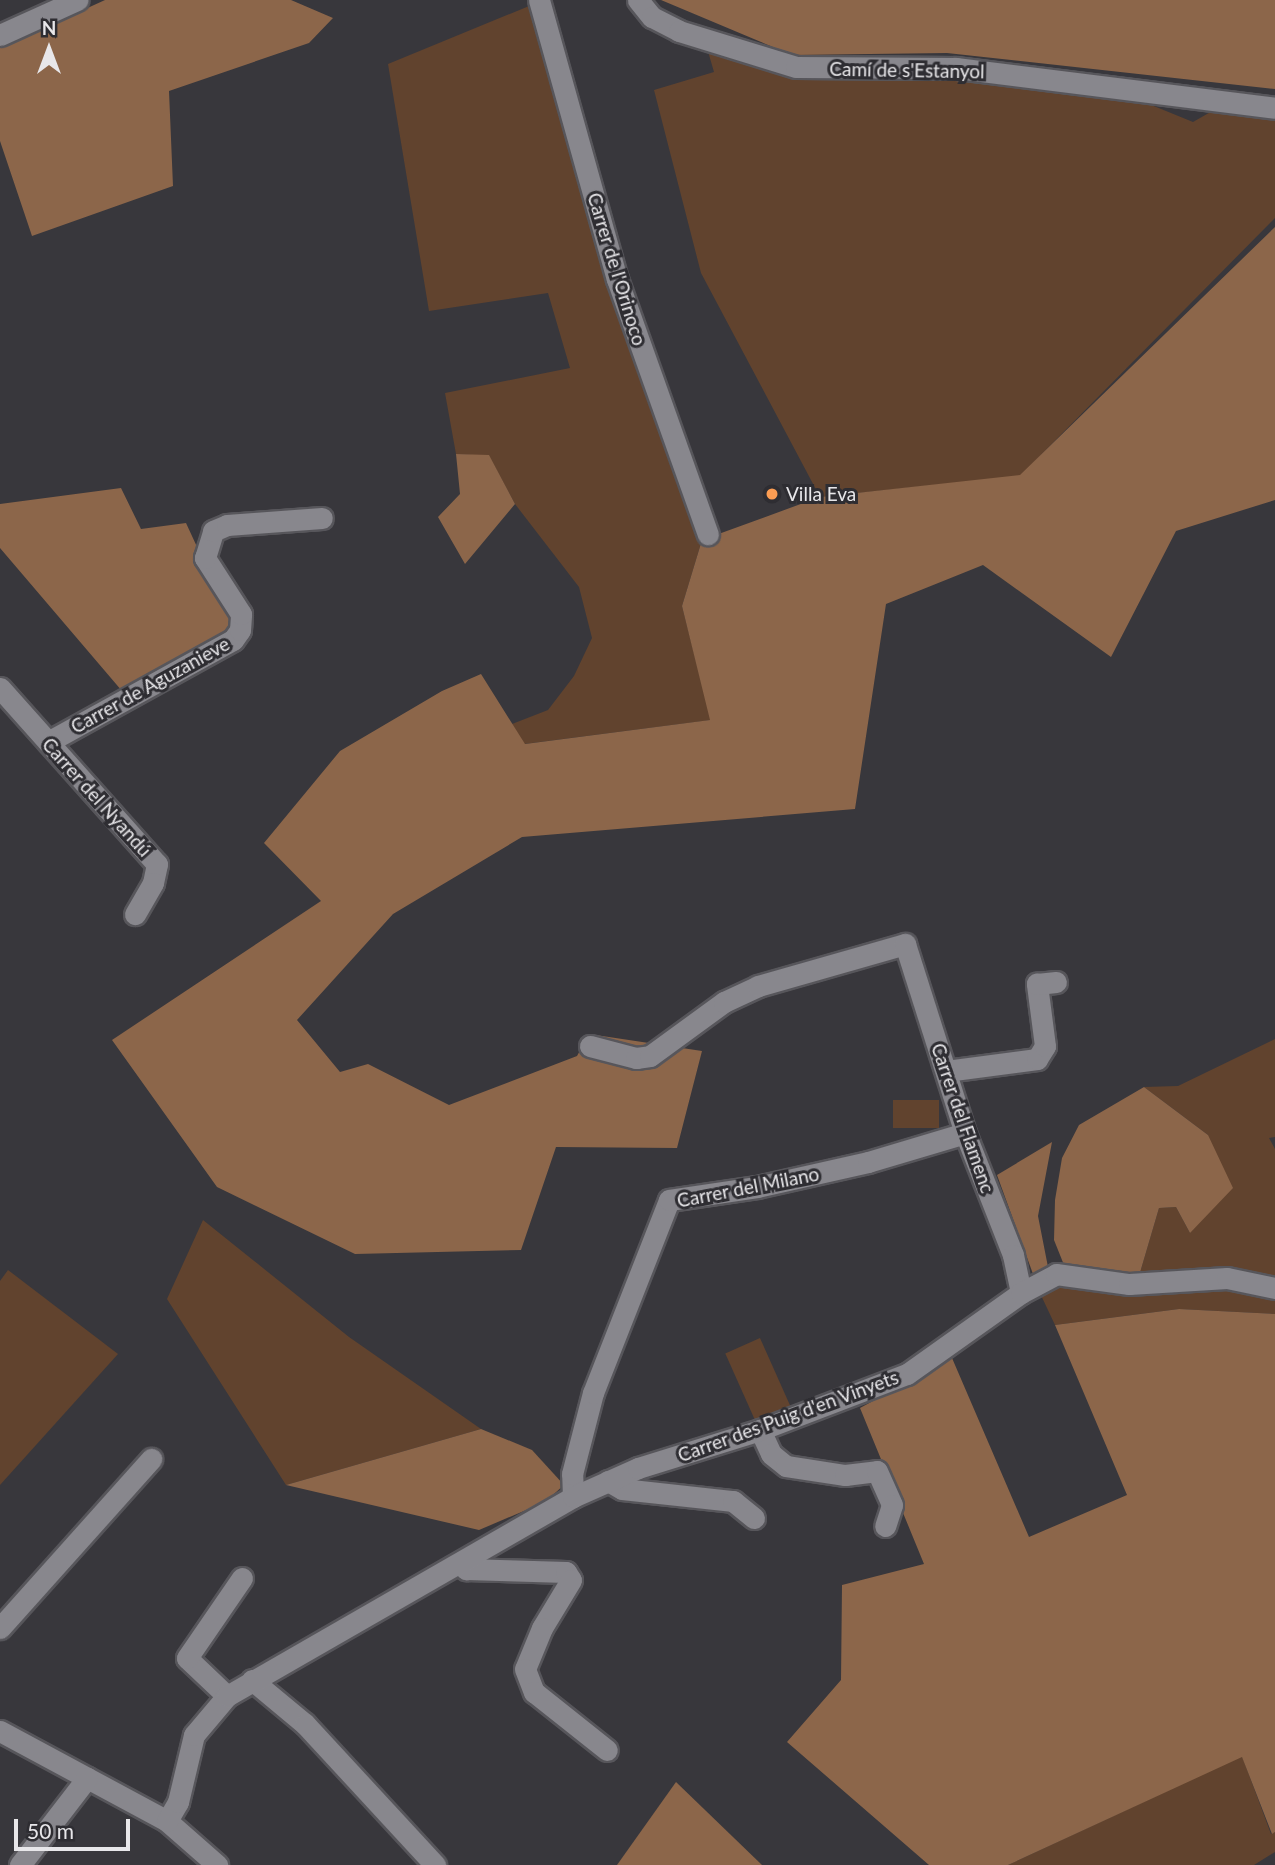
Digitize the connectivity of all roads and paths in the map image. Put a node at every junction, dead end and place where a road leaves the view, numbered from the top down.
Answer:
1 (76, 0) edge
2 (539, 0) edge
3 (638, 0) edge
4 (0, 35) edge
5 (1275, 108) edge
6 (323, 518) dead end
7 (708, 534) dead end
8 (0, 688) edge
9 (48, 742) junction
10 (135, 914) dead end
11 (1056, 982) dead end
12 (590, 1046) dead end
13 (946, 1071) junction
14 (965, 1133) junction
15 (1275, 1288) edge
16 (1021, 1293) junction
17 (760, 1430) junction
18 (151, 1459) dead end
19 (608, 1481) junction
20 (573, 1497) junction
21 (754, 1518) dead end
22 (885, 1526) dead end
23 (463, 1562) junction
24 (242, 1578) dead end
25 (0, 1628) edge
26 (252, 1680) junction
27 (227, 1696) junction
28 (0, 1731) edge
29 (607, 1751) dead end
30 (87, 1778) junction
31 (167, 1821) junction
32 (20, 1865) edge
33 (217, 1865) edge
34 (435, 1865) edge

1 - 4 street
2 - 7 street, Carrer de l'Orinoco
3 - 5 street, Camí de s'Estanyol
6 - 9 street, Carrer de Aguzanieve
8 - 9 street, Carrer del Nyandú
9 - 10 street, Carrer del Nyandú
11 - 13 street
12 - 13 street, Carrer del Flamenc
13 - 14 street, Carrer del Flamenc
14 - 16 street, Carrer del Flamenc
14 - 20 street, Carrer del Milano
15 - 16 street, Carrer des Puig d'en Vinyets
16 - 17 street, Carrer des Puig d'en Vinyets
17 - 19 street, Carrer des Puig d'en Vinyets
17 - 22 street
18 - 25 street
19 - 20 street, Carrer des Puig d'en Vinyets
19 - 21 street
20 - 23 street, Carrer des Puig d'en Vinyets
23 - 26 street, Carrer des Puig d'en Vinyets
23 - 29 street
24 - 27 street
26 - 27 street, Carrer des Puig d'en Vinyets
26 - 34 street
27 - 31 street, Carrer des Puig d'en Vinyets
28 - 30 street
30 - 31 street
30 - 32 street
31 - 33 street

